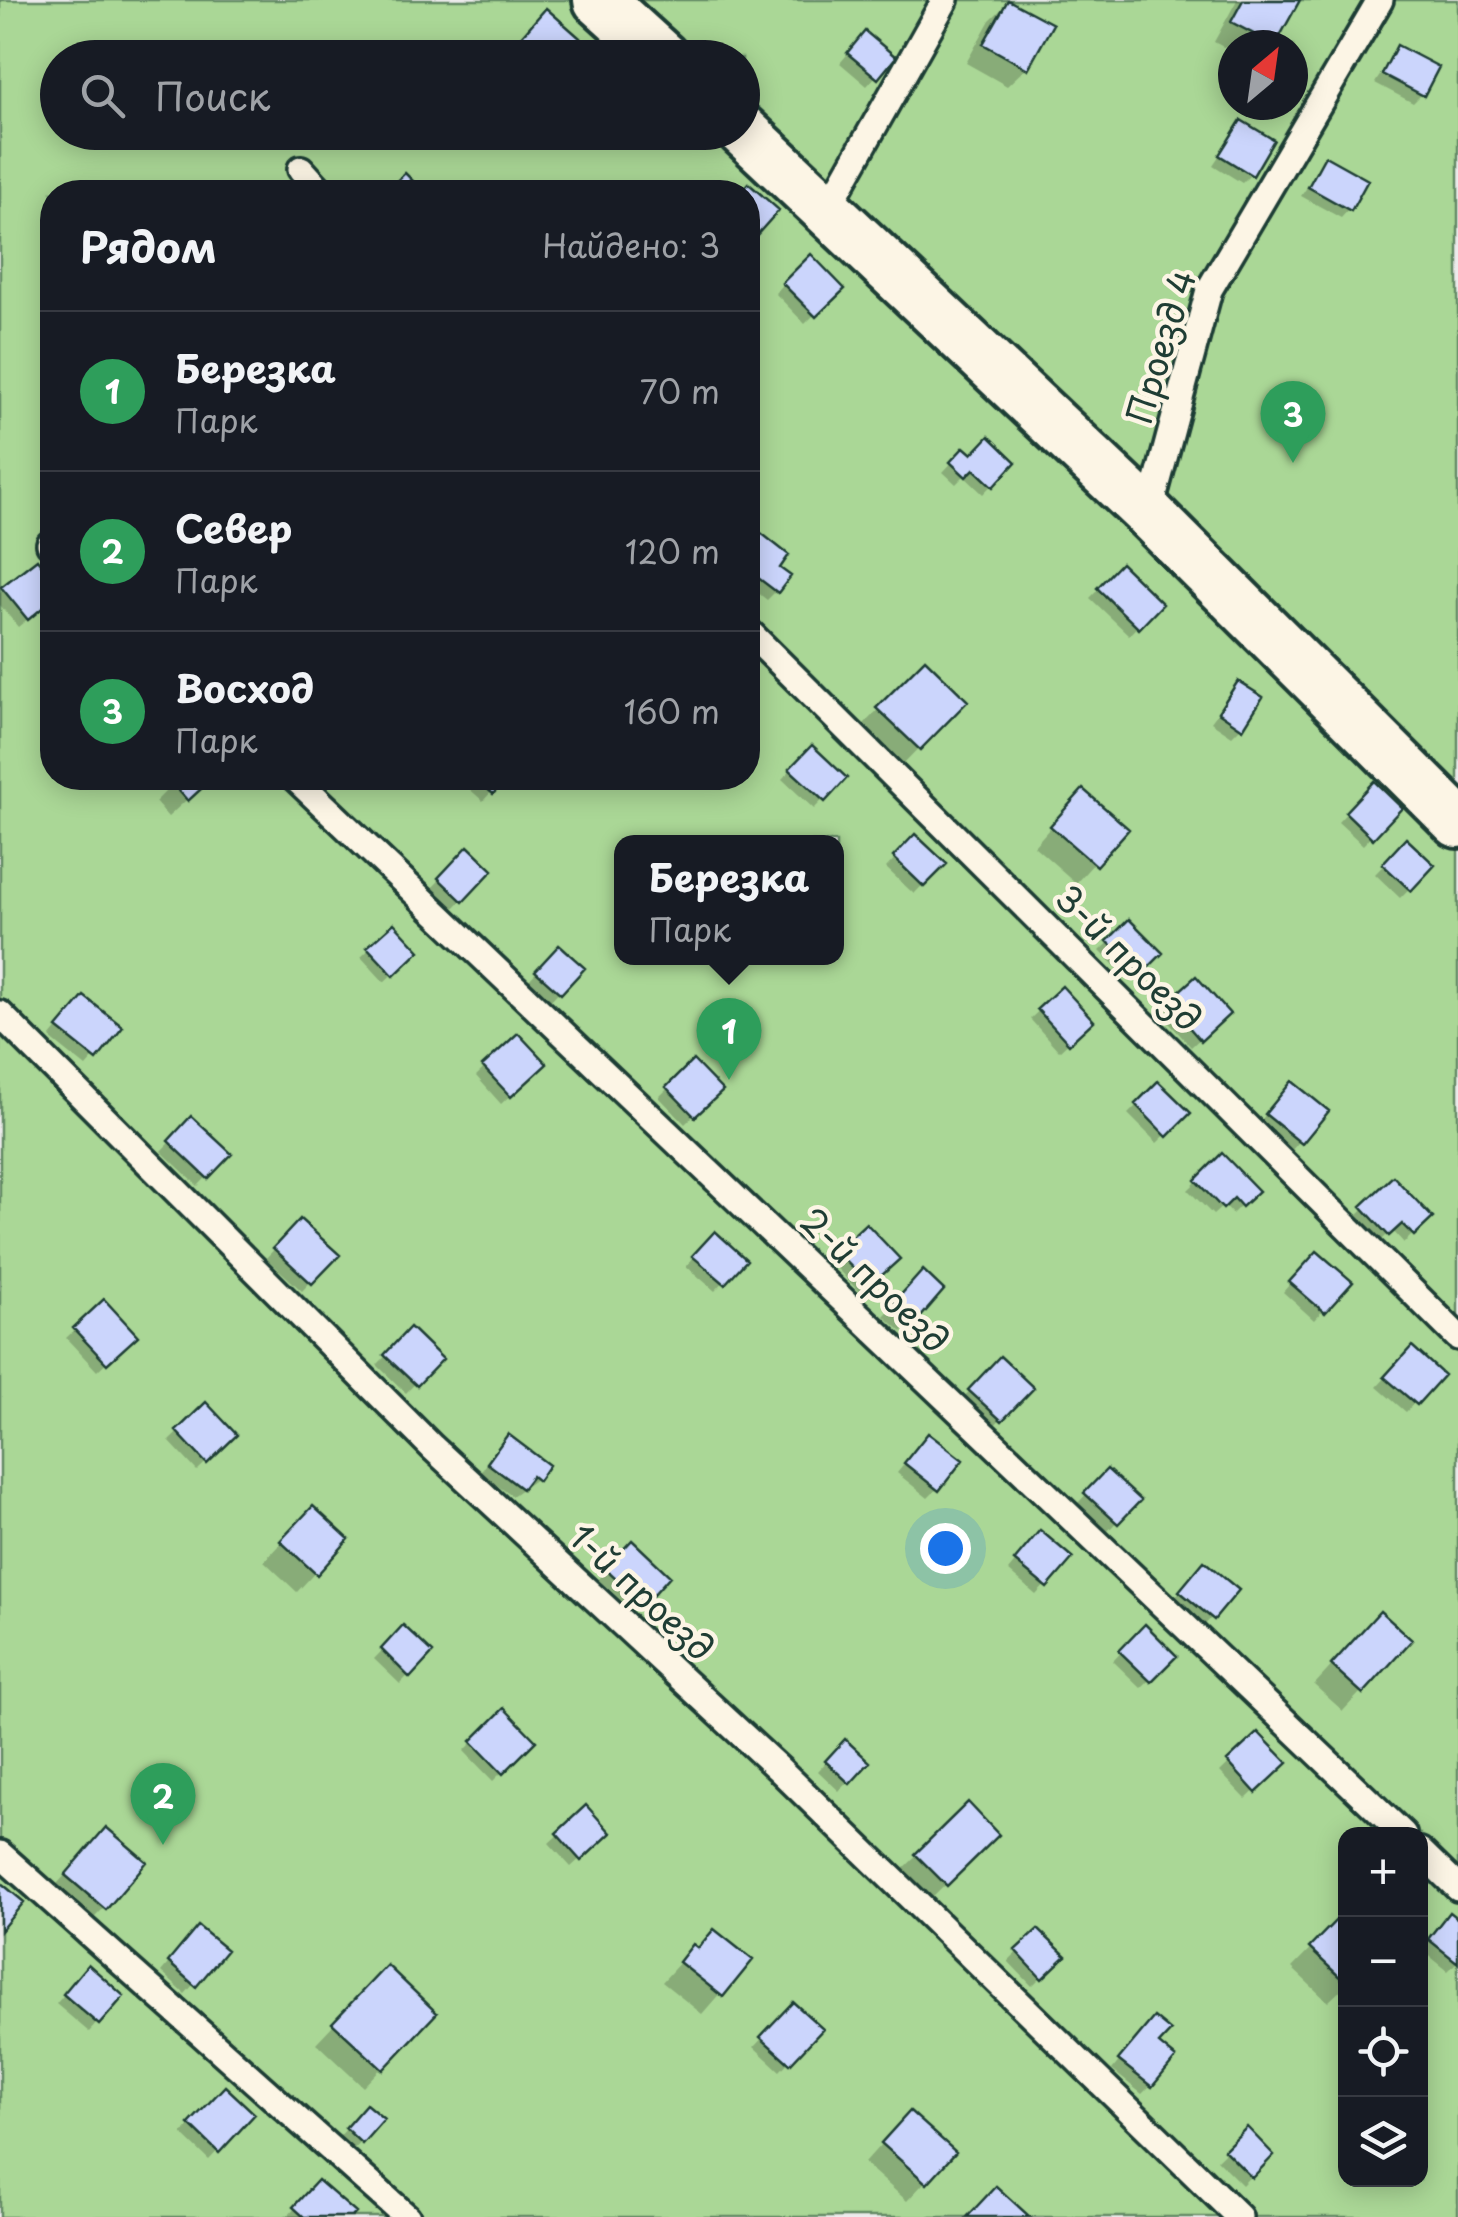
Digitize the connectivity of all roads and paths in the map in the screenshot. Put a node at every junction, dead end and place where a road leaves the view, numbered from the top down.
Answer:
1 (599, 0) edge
2 (945, 0) edge
3 (1380, 0) edge
4 (642, 40) edge
5 (760, 146) edge
6 (301, 169) dead end
7 (311, 180) edge
8 (828, 208) junction
9 (1149, 514) junction
10 (760, 643) edge
11 (308, 790) edge
12 (1458, 822) edge
13 (0, 1014) edge
14 (1458, 1337) edge
15 (1397, 1827) edge
16 (0, 1854) edge
17 (1428, 1859) edge
18 (1458, 1888) edge
19 (407, 2217) edge
20 (1239, 2217) edge

1 - 4 street
2 - 8 lane
3 - 9 lane, Проезд 4
5 - 8 street
6 - 7 lane
8 - 9 street
9 - 12 street
10 - 14 lane, 3-й проезд
11 - 15 lane, 2-й проезд
13 - 20 lane, 1-й проезд
16 - 19 lane
17 - 18 lane

